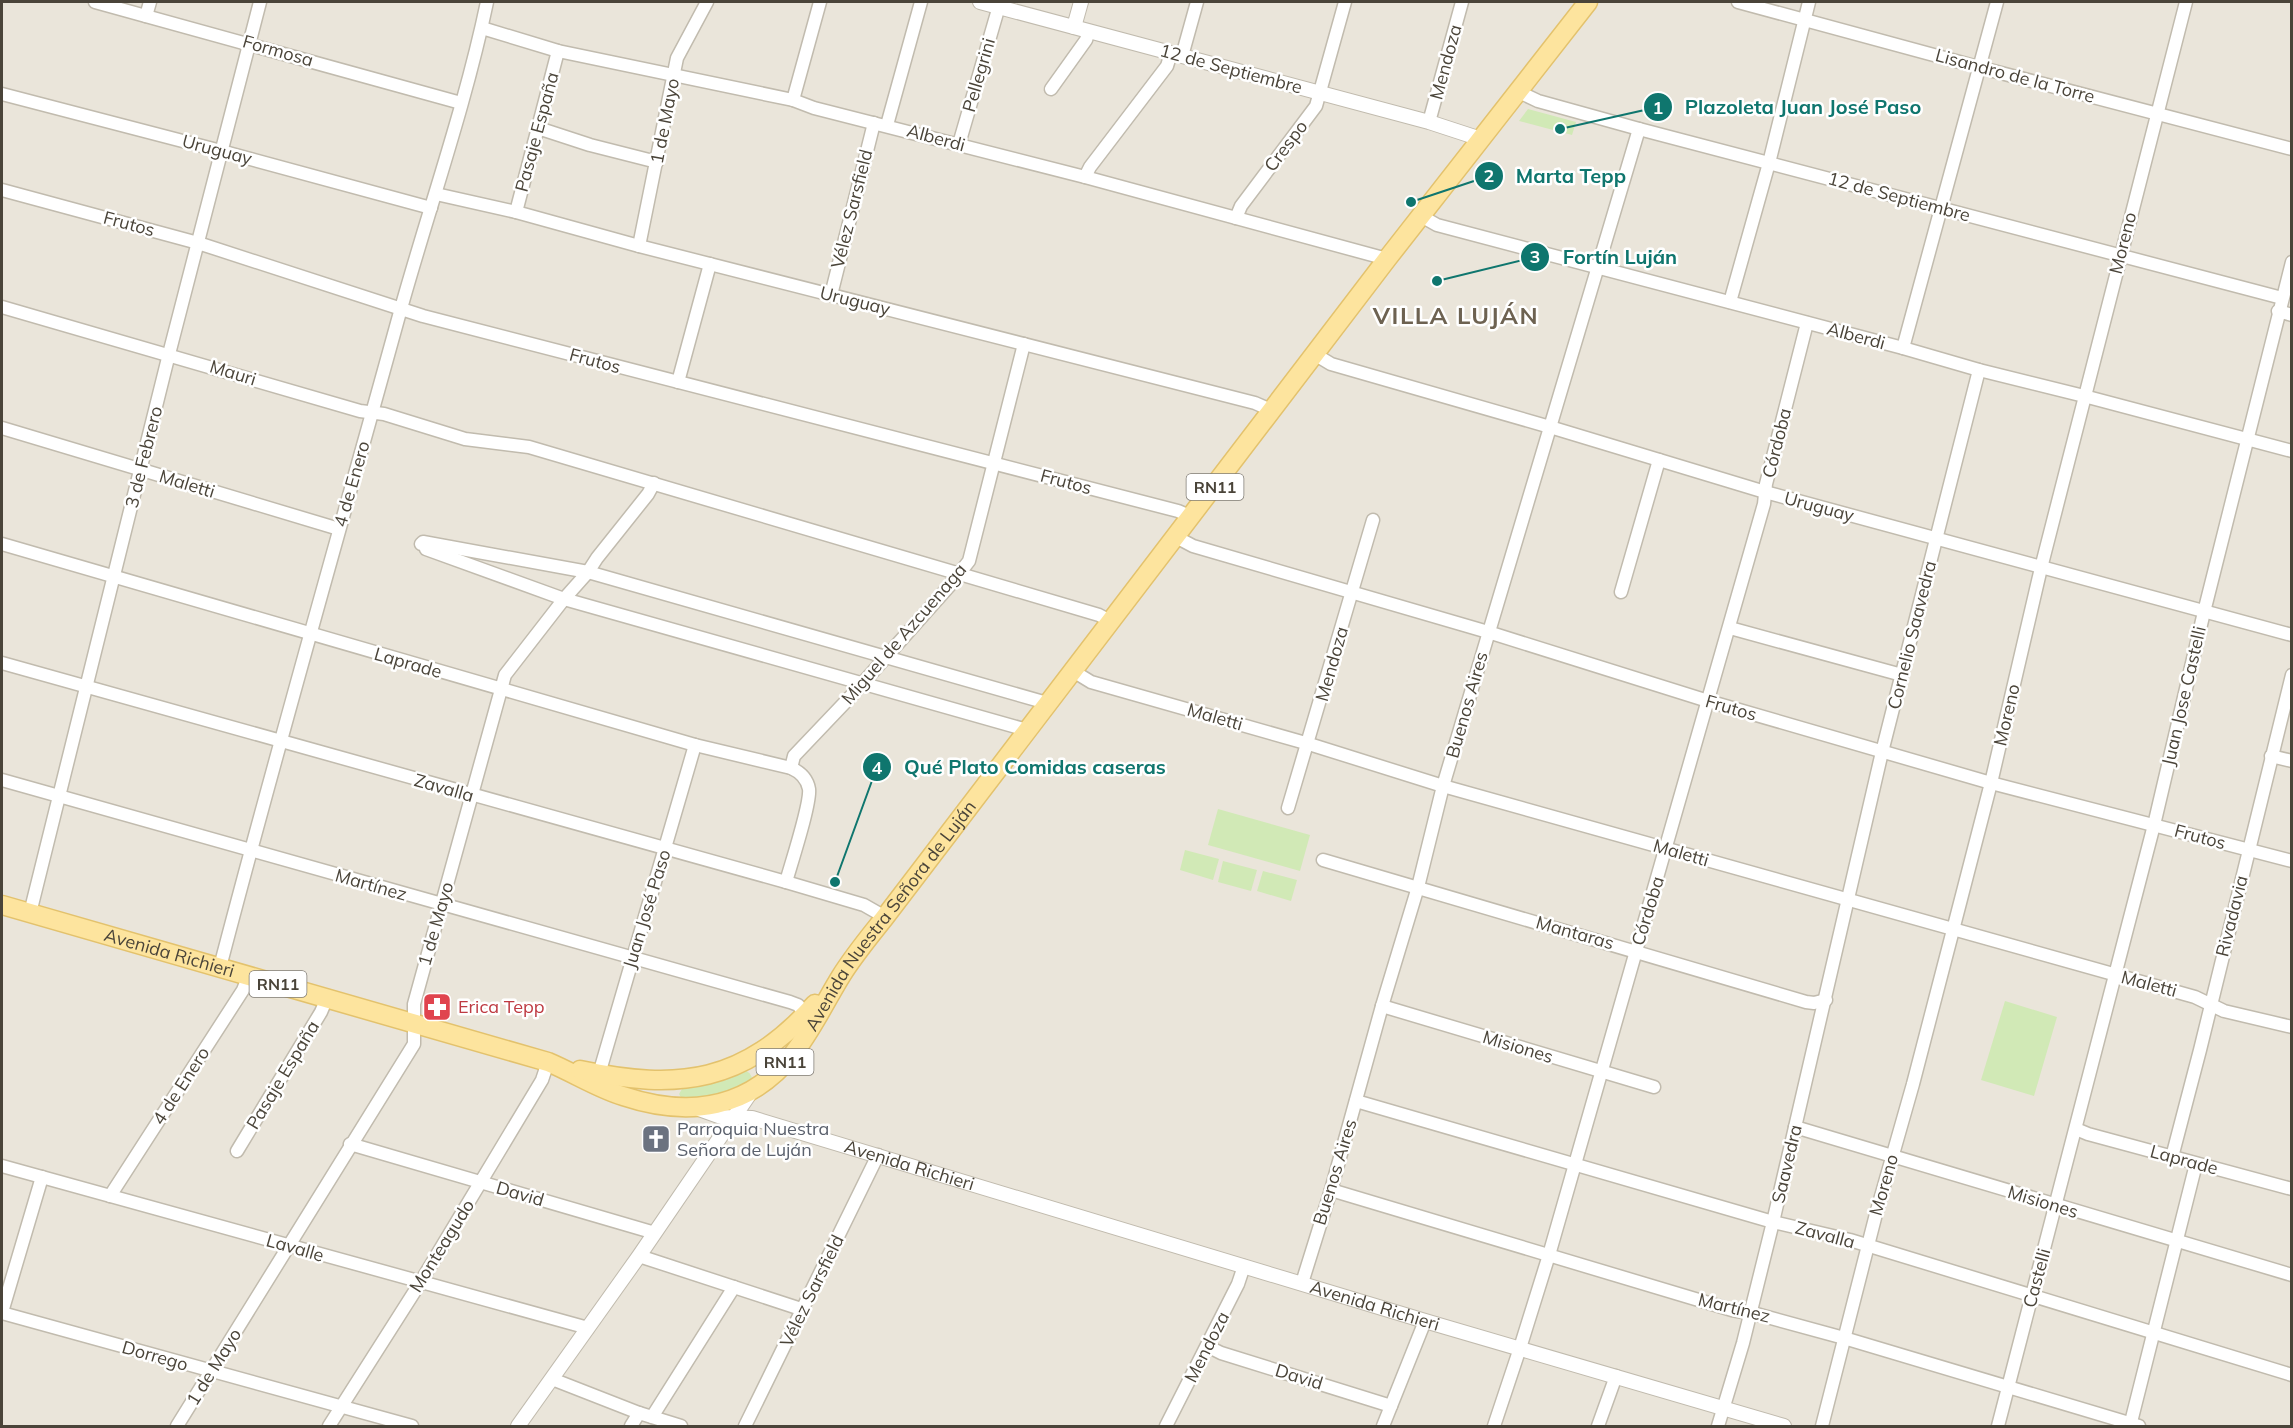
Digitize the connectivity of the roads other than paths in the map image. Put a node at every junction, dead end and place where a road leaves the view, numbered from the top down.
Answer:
1 (95, 2) edge
2 (150, 2) edge
3 (260, 2) edge
4 (487, 2) edge
5 (707, 2) edge
6 (820, 2) edge
7 (921, 2) edge
8 (980, 2) edge
9 (1081, 2) edge
10 (1197, 2) edge
11 (1345, 2) edge
12 (1462, 2) edge
13 (1588, 2) edge
14 (1738, 2) edge
15 (1809, 2) edge
16 (1997, 2) edge
17 (2186, 2) edge
18 (999, 6) junction
19 (146, 16) junction
20 (1804, 18) junction
21 (1074, 27) junction
22 (482, 28) junction
23 (1089, 31) junction
24 (250, 43) junction
25 (558, 51) junction
26 (1176, 54) junction
27 (1978, 67) junction
28 (673, 75) junction
29 (1051, 88) dead end
30 (1519, 92) junction
31 (2, 94) edge
32 (1321, 94) junction
33 (793, 100) junction
34 (461, 103) junction
35 (2156, 113) junction
36 (1429, 122) junction
37 (880, 124) junction
38 (538, 128) junction
39 (1639, 129) junction
40 (1481, 139) junction
41 (959, 144) junction
42 (2292, 149) edge
43 (221, 151) junction
44 (657, 162) junction
45 (1769, 163) junction
46 (1085, 177) junction
47 (2, 190) edge
48 (436, 194) junction
49 (431, 208) junction
50 (1941, 208) junction
51 (516, 212) junction
52 (1421, 216) junction
53 (1236, 218) junction
54 (198, 243) junction
55 (639, 246) junction
56 (2120, 255) junction
57 (1387, 260) junction
58 (2292, 262) edge
59 (710, 264) junction
60 (1597, 267) junction
61 (831, 295) junction
62 (2282, 298) junction
63 (1730, 302) junction
64 (2, 307) edge
65 (401, 309) junction
66 (2278, 311) junction
67 (2292, 315) edge
68 (1807, 323) junction
69 (1024, 344) junction
70 (1903, 348) junction
71 (169, 354) junction
72 (1316, 355) junction
73 (1978, 370) junction
74 (678, 382) junction
75 (2084, 396) junction
76 (1273, 411) junction
77 (373, 412) junction
78 (1550, 427) junction
79 (2, 428) edge
80 (2246, 439) junction
81 (2292, 451) edge
82 (1659, 460) junction
83 (994, 463) junction
84 (140, 470) junction
85 (654, 483) junction
86 (1765, 492) junction
87 (1192, 517) junction
88 (1373, 519) dead end
89 (339, 530) junction
90 (1176, 537) junction
91 (1936, 540) junction
92 (2, 544) edge
93 (2041, 568) junction
94 (588, 572) junction
95 (960, 572) junction
96 (114, 576) junction
97 (1621, 592) dead end
98 (1353, 594) junction
99 (564, 599) junction
100 (2204, 612) junction
101 (1112, 622) junction
102 (1730, 628) junction
103 (1488, 632) junction
104 (310, 634) junction
105 (2292, 635) edge
106 (886, 656) junction
107 (2, 663) edge
108 (1073, 671) junction
109 (1902, 675) junction
110 (2292, 675) edge
111 (862, 684) junction
112 (86, 687) junction
113 (502, 689) junction
114 (1708, 701) junction
115 (1047, 703) junction
116 (1027, 730) junction
117 (281, 742) junction
118 (1309, 744) junction
119 (695, 745) junction
120 (1882, 752) junction
121 (2271, 756) junction
122 (2292, 761) edge
123 (791, 768) junction
124 (2, 780) edge
125 (1991, 783) junction
126 (1443, 786) junction
127 (473, 796) junction
128 (59, 797) junction
129 (1288, 808) dead end
130 (2154, 825) junction
131 (665, 849) junction
132 (1666, 849) junction
133 (251, 850) junction
134 (2248, 850) junction
135 (1323, 860) dead end
136 (2292, 861) edge
137 (786, 882) junction
138 (1418, 887) junction
139 (1847, 899) junction
140 (2, 905) edge
141 (441, 905) junction
142 (30, 913) junction
143 (885, 917) junction
144 (1953, 930) junction
145 (1636, 951) junction
146 (633, 957) junction
147 (220, 967) junction
148 (843, 974) junction
149 (249, 975) junction
150 (2115, 975) junction
151 (327, 998) junction
152 (1826, 1000) junction
153 (2211, 1005) junction
154 (1382, 1006) junction
155 (806, 1015) junction
156 (414, 1022) junction
157 (2292, 1027) edge
158 (551, 1063) junction
159 (745, 1063) junction
160 (1602, 1072) junction
161 (599, 1074) junction
162 (676, 1080) junction
163 (1654, 1087) dead end
164 (755, 1090) junction
165 (1356, 1101) junction
166 (674, 1106) junction
167 (694, 1107) junction
168 (733, 1119) junction
169 (1795, 1127) junction
170 (2076, 1129) junction
171 (350, 1144) junction
172 (237, 1151) dead end
173 (878, 1155) junction
174 (1893, 1155) junction
175 (2172, 1157) junction
176 (2196, 1164) junction
177 (1575, 1165) junction
178 (2, 1166) edge
179 (42, 1177) junction
180 (480, 1183) junction
181 (2292, 1189) edge
182 (1330, 1190) junction
183 (110, 1196) junction
184 (2055, 1206) junction
185 (1773, 1222) junction
186 (655, 1233) junction
187 (2176, 1241) junction
188 (289, 1246) junction
189 (1869, 1247) junction
190 (1549, 1255) junction
191 (639, 1256) junction
192 (1244, 1266) junction
193 (2292, 1275) edge
194 (420, 1283) junction
195 (1302, 1283) junction
196 (734, 1287) junction
197 (2032, 1295) junction
198 (804, 1310) junction
199 (2, 1313) edge
200 (1749, 1313) junction
201 (1425, 1322) junction
202 (588, 1328) junction
203 (2154, 1334) junction
204 (1844, 1338) junction
205 (1207, 1346) junction
206 (1520, 1348) junction
207 (211, 1372) junction
208 (2292, 1375) edge
209 (1616, 1376) junction
210 (552, 1379) junction
211 (2008, 1388) junction
212 (1391, 1406) junction
213 (342, 1407) junction
214 (1724, 1408) junction
215 (645, 1415) junction
216 (177, 1426) edge
217 (329, 1426) edge
218 (412, 1426) edge
219 (518, 1426) edge
220 (631, 1426) edge
221 (681, 1426) edge
222 (745, 1426) edge
223 (1166, 1426) edge
224 (1383, 1426) edge
225 (1494, 1426) edge
226 (1598, 1426) edge
227 (1718, 1426) edge
228 (1784, 1426) edge
229 (1821, 1426) edge
230 (1998, 1426) edge
231 (2133, 1426) edge

1 - 19 street, Formosa
2 - 19 street
3 - 24 street, 3 de Febrero
4 - 22 street, 4 de Enero
5 - 28 street, 1 de Mayo
6 - 33 street
7 - 37 street, Vélez Sarsfield
8 - 18 street, 12 de Septiembre
9 - 21 street
10 - 26 street
11 - 32 street, Crespo
12 - 36 street, Mendoza
13 - 30 main road, Avenida Nuestra Señora de Luján / RN11
14 - 20 street, Lisandro de la Torre
15 - 20 street
16 - 27 street
17 - 35 street, Moreno
18 - 21 street, 12 de Septiembre
18 - 41 street, Pellegrini
19 - 24 street, Formosa
20 - 27 street, Lisandro de la Torre
20 - 45 street
21 - 23 street, 12 de Septiembre
22 - 25 street, Alberdi
22 - 34 street, 4 de Enero
23 - 26 street, 12 de Septiembre
23 - 29 street
24 - 34 street, Formosa
24 - 43 street, 3 de Febrero
25 - 28 street, Alberdi
25 - 38 street, Pasaje España
26 - 32 street, 12 de Septiembre
26 - 46 street
27 - 35 street, Lisandro de la Torre
27 - 50 street
28 - 33 street, Alberdi
28 - 44 street, 1 de Mayo
30 - 39 street, 12 de Septiembre
30 - 40 main road, Avenida Nuestra Señora de Luján / RN11
31 - 43 street, Uruguay
32 - 36 street, 12 de Septiembre
32 - 53 street, Crespo
33 - 37 street, Alberdi
34 - 48 street, 4 de Enero
35 - 42 street, Lisandro de la Torre
35 - 56 street, Moreno
36 - 40 street, 12 de Septiembre
37 - 41 street, Alberdi
37 - 61 street, Vélez Sarsfield
38 - 44 street
38 - 51 street, Pasaje España
39 - 45 street, 12 de Septiembre
39 - 60 street, Buenos Aires
40 - 52 main road, Avenida Nuestra Señora de Luján / RN11
41 - 46 street, Alberdi
43 - 49 street, Uruguay
43 - 54 street, 3 de Febrero
44 - 55 street, 1 de Mayo
45 - 50 street, 12 de Septiembre
45 - 63 street
46 - 53 street, Alberdi
47 - 54 street, Frutos
48 - 49 street, 4 de Enero
48 - 51 street, Uruguay
49 - 65 street, 4 de Enero
50 - 56 street, 12 de Septiembre
50 - 70 street
51 - 55 street, Uruguay
52 - 57 main road, Avenida Nuestra Señora de Luján / RN11
52 - 60 street, Alberdi
53 - 57 street, Alberdi
54 - 65 street, Frutos
54 - 71 street, 3 de Febrero
55 - 59 street, Uruguay
56 - 62 street, 12 de Septiembre
56 - 75 street, Moreno
57 - 72 main road, Avenida Nuestra Señora de Luján / RN11
58 - 62 street, Juan Jose Castelli
59 - 61 street, Uruguay
59 - 74 street
60 - 63 street, Alberdi
60 - 78 street, Buenos Aires
61 - 69 street, Uruguay
62 - 66 street, Juan Jose Castelli
63 - 68 street, Alberdi
64 - 71 street, Mauri
65 - 74 street, Frutos
65 - 77 street, 4 de Enero
66 - 67 street
66 - 80 street, Juan Jose Castelli
68 - 70 street, Alberdi
68 - 86 street, Córdoba
69 - 76 street, Uruguay
69 - 83 street, Miguel de Azcuenaga
70 - 73 street, Alberdi
71 - 77 street, Mauri
71 - 84 street, 3 de Febrero
72 - 76 main road, Avenida Nuestra Señora de Luján / RN11
72 - 78 street, Uruguay
73 - 75 street, Alberdi
73 - 91 street, Cornelio Saavedra
74 - 83 street, Frutos
75 - 80 street, Alberdi
75 - 93 street, Moreno
76 - 87 main road, Avenida Nuestra Señora de Luján / RN11
77 - 85 street, Mauri
77 - 89 street, 4 de Enero
78 - 82 street, Uruguay
78 - 103 street, Buenos Aires
79 - 84 street, Maletti
80 - 81 street, Alberdi
80 - 100 street, Juan Jose Castelli
82 - 86 street, Uruguay
82 - 97 street
83 - 87 street, Frutos
83 - 95 street, Miguel de Azcuenaga
84 - 89 street, Maletti
84 - 96 street, 3 de Febrero
85 - 94 street, 1 de Mayo
85 - 95 street, Mauri
86 - 91 street, Uruguay
86 - 102 street, Córdoba
87 - 90 main road, Avenida Nuestra Señora de Luján / RN11
88 - 98 street, Mendoza
89 - 104 street, 4 de Enero
90 - 98 street, Frutos
90 - 101 main road, Avenida Nuestra Señora de Luján / RN11
91 - 93 street, Uruguay
91 - 109 street, Cornelio Saavedra
92 - 96 street, Laprade
93 - 100 street, Uruguay
93 - 125 street, Moreno
94 - 99 street, 1 de Mayo
94 - 99 street
94 - 106 street
95 - 101 street, Mauri
95 - 106 street, Miguel de Azcuenaga
96 - 104 street, Laprade
96 - 112 street, 3 de Febrero
98 - 103 street, Frutos
98 - 118 street, Mendoza
99 - 111 street
99 - 113 street, 1 de Mayo
100 - 105 street, Uruguay
100 - 130 street, Juan Jose Castelli
101 - 108 main road, Avenida Nuestra Señora de Luján / RN11
102 - 109 street
102 - 114 street, Córdoba
103 - 114 street, Frutos
103 - 126 street, Buenos Aires
104 - 113 street, Laprade
104 - 117 street, 4 de Enero
106 - 111 street, Miguel de Azcuenaga
106 - 115 street
107 - 112 street, Zavalla
108 - 115 main road, Avenida Nuestra Señora de Luján / RN11
108 - 118 street, Maletti
109 - 120 street, Cornelio Saavedra
110 - 121 street, Rivadavia
111 - 116 street
111 - 123 street, Miguel de Azcuenaga
112 - 117 street, Zavalla
112 - 128 street, 3 de Febrero
113 - 119 street, Laprade
113 - 127 street, 1 de Mayo
114 - 120 street, Frutos
114 - 132 street, Córdoba
115 - 116 main road, Avenida Nuestra Señora de Luján / RN11
116 - 143 main road, Avenida Nuestra Señora de Luján / RN11
117 - 127 street, Zavalla
117 - 133 street, 4 de Enero
118 - 126 street, Maletti
118 - 129 street, Mendoza
119 - 123 street, Laprade
119 - 131 street, Juan José Paso
120 - 125 street, Frutos
120 - 139 street, Cornelio Saavedra
121 - 122 street
121 - 134 street, Rivadavia
123 - 137 street
124 - 128 street, Martínez
125 - 130 street, Frutos
125 - 144 street, Moreno
126 - 132 street, Maletti
126 - 138 street, Buenos Aires
127 - 131 street, Zavalla
127 - 141 street, 1 de Mayo
128 - 133 street, Martínez
128 - 142 street, 3 de Febrero
130 - 134 street, Frutos
130 - 150 street, Juan Jose Castelli
131 - 137 street, Zavalla
131 - 146 street, Juan José Paso
132 - 139 street, Maletti
132 - 145 street, Córdoba
133 - 141 street, Martínez
133 - 147 street, 4 de Enero
134 - 136 street, Frutos
134 - 153 street, Rivadavia
135 - 138 street, Mantaras
137 - 143 street, Zavalla
138 - 145 street, Mantaras
138 - 154 street, Buenos Aires
139 - 144 street, Maletti
139 - 152 street, Saavedra
140 - 142 main road, Avenida Richieri / RN11
141 - 146 street, Martínez
141 - 156 street, 1 de Mayo
142 - 147 main road, Avenida Richieri / RN11
143 - 148 main road, Avenida Nuestra Señora de Luján / RN11
144 - 150 street, Maletti
144 - 174 street, Moreno
145 - 152 street, Mantaras
145 - 160 street, Córdoba
146 - 155 street, Martínez
146 - 161 street, Juan José Paso
147 - 149 main road, Avenida Richieri / RN11
148 - 155 main road, RN11
148 - 164 main road, Avenida Nuestra Señora de Luján / RN11
149 - 151 main road, Avenida Richieri / RN11
149 - 183 street, 4 de Enero
150 - 153 street, Maletti
150 - 170 street, Juan Jose Castelli
151 - 156 main road, Avenida Richieri / RN11
151 - 172 street, Pasaje España
152 - 169 street, Saavedra
153 - 157 street, Maletti
153 - 175 street, Rivadavia
154 - 160 street, Misiones
154 - 165 street, Buenos Aires
155 - 159 main road, RN11
156 - 158 main road, Avenida Richieri / RN11
156 - 171 street, 1 de Mayo
158 - 161 main road, RN11
158 - 166 main road, Avenida Richieri / RN11
158 - 180 street, Monteagudo
159 - 162 main road, RN11
159 - 164 main road, RN11
160 - 163 street, Misiones
160 - 177 street, Córdoba
161 - 162 main road, RN11
162 - 166 main road
164 - 167 main road, Avenida Nuestra Señora de Luján / RN11
164 - 168 street
165 - 177 street, Zavalla
165 - 182 street, Buenos Aires
166 - 167 main road, Avenida Richieri / RN11
167 - 168 street, Avenida Richieri
168 - 173 street, Avenida Richieri
168 - 186 street
169 - 174 street, Misiones
169 - 185 street, Saavedra
170 - 175 street, Laprade
170 - 184 street, Castelli
171 - 180 street, David
171 - 188 street, 1 de Mayo
173 - 192 street, Avenida Richieri
173 - 198 street, Vélez Sarsfield
174 - 184 street, Misiones
174 - 189 street, Moreno
175 - 176 street, Laprade
176 - 181 street, Laprade
176 - 187 street
177 - 185 street, Zavalla
177 - 190 street, Córdoba
178 - 179 street, Lavalle
179 - 183 street, Lavalle
179 - 199 street
180 - 186 street, David
180 - 194 street, Monteagudo
182 - 190 street, Martínez
182 - 195 street, Buenos Aires
183 - 188 street, Lavalle
184 - 187 street, Misiones
184 - 197 street, Castelli
185 - 189 street, Zavalla
185 - 200 street, Saavedra
186 - 191 street
187 - 193 street, Misiones
187 - 203 street
188 - 194 street, Lavalle
188 - 207 street, 1 de Mayo
189 - 197 street, Zavalla
189 - 204 street, Moreno
190 - 200 street, Martínez
190 - 206 street, Córdoba
191 - 196 street
191 - 202 street
192 - 195 street, Avenida Richieri
192 - 205 street, Mendoza
194 - 202 street, Lavalle
194 - 213 street, Monteagudo
195 - 201 street, Avenida Richieri
196 - 198 street
196 - 215 street
197 - 203 street, Zavalla
197 - 211 street, Castelli
198 - 222 street, Vélez Sarsfield
199 - 207 street, Dorrego
200 - 204 street, Martínez
200 - 214 street, Saavedra
201 - 206 street, Avenida Richieri
201 - 212 street
202 - 210 street
203 - 208 street, Zavalla
203 - 231 street
204 - 211 street, Martínez
204 - 229 street, Moreno
205 - 212 street, David
205 - 223 street, Mendoza
206 - 209 street, Avenida Richieri
206 - 225 street, Córdoba
207 - 213 street, Dorrego
207 - 216 street, 1 de Mayo
209 - 214 street, Avenida Richieri
209 - 226 street
210 - 215 street
210 - 219 street
211 - 230 street, Castelli
211 - 231 street, Martínez
212 - 224 street
213 - 217 street, Monteagudo
213 - 218 street, Dorrego
214 - 227 street, Saavedra
214 - 228 street, Avenida Richieri
215 - 220 street
215 - 221 street

